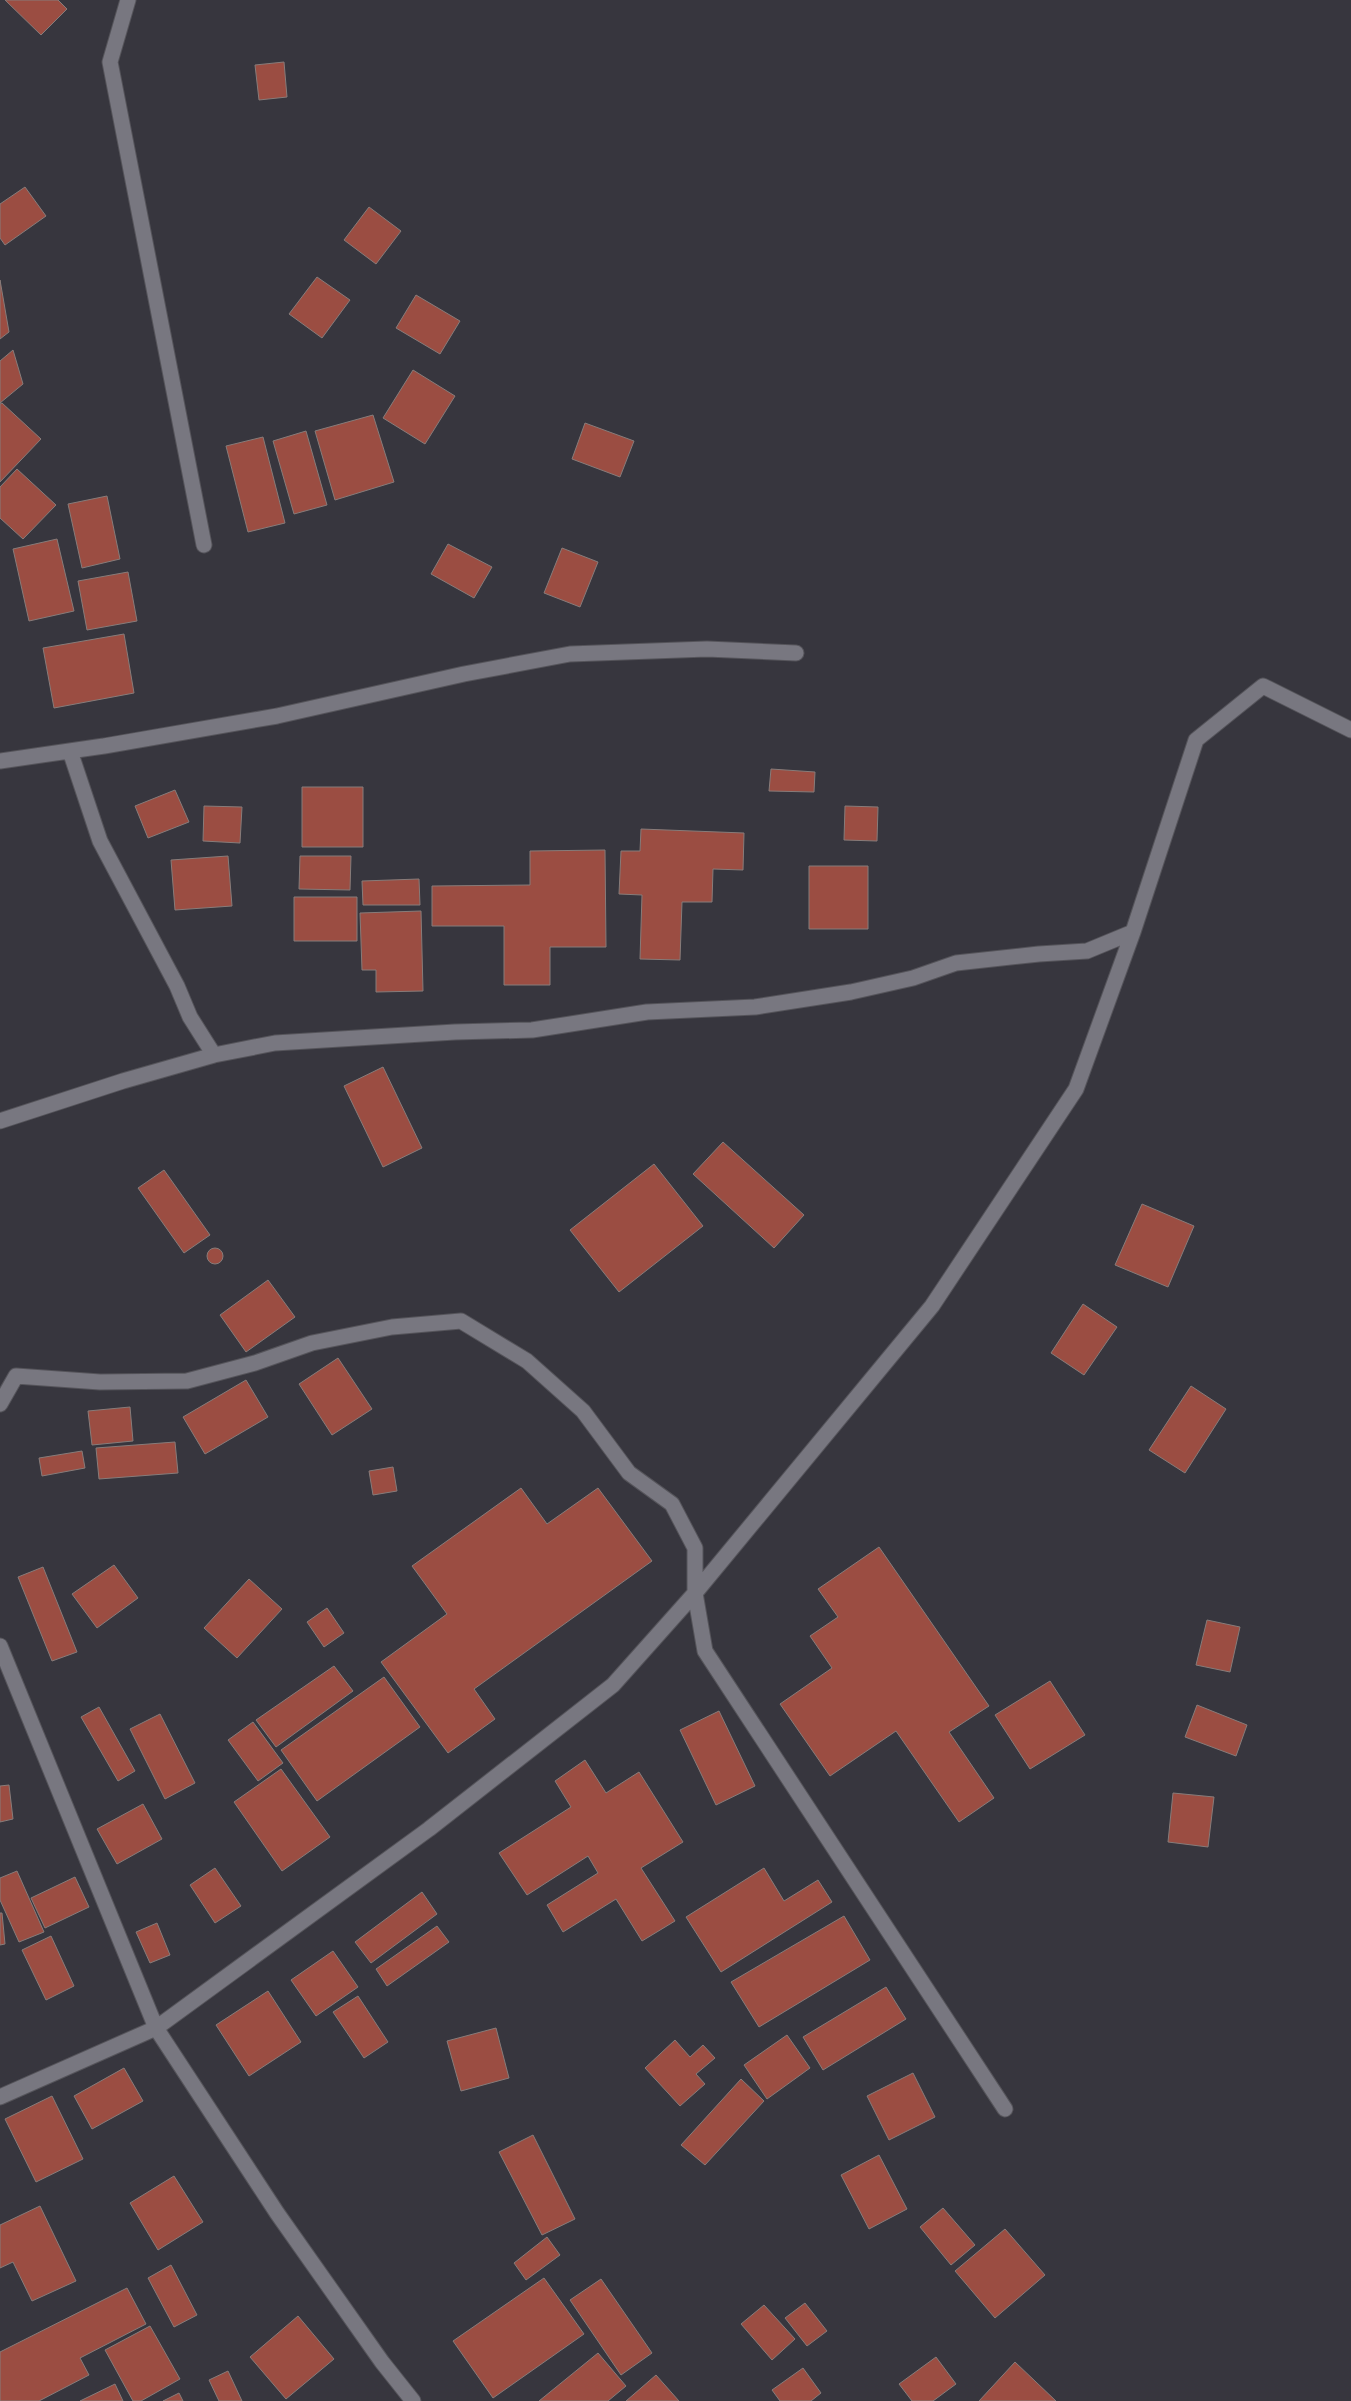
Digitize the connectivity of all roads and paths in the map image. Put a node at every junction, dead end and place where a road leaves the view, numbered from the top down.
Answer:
1 (128, 0) edge
2 (204, 545) dead end
3 (796, 653) dead end
4 (1351, 730) edge
5 (70, 751) junction
6 (0, 761) edge
7 (1133, 932) junction
8 (214, 1055) junction
9 (0, 1121) edge
10 (0, 1375) edge
11 (16, 1376) junction
12 (0, 1404) edge
13 (695, 1593) junction
14 (0, 1646) edge
15 (156, 2028) junction
16 (0, 2097) edge
17 (1005, 2109) dead end
18 (413, 2401) edge

1 - 2 street
3 - 5 street
4 - 7 street
5 - 6 street
5 - 8 street
7 - 8 street
7 - 13 street
8 - 9 street
10 - 11 street
11 - 12 street
11 - 13 street
13 - 15 street
13 - 17 street
14 - 15 street
15 - 16 street
15 - 18 street

